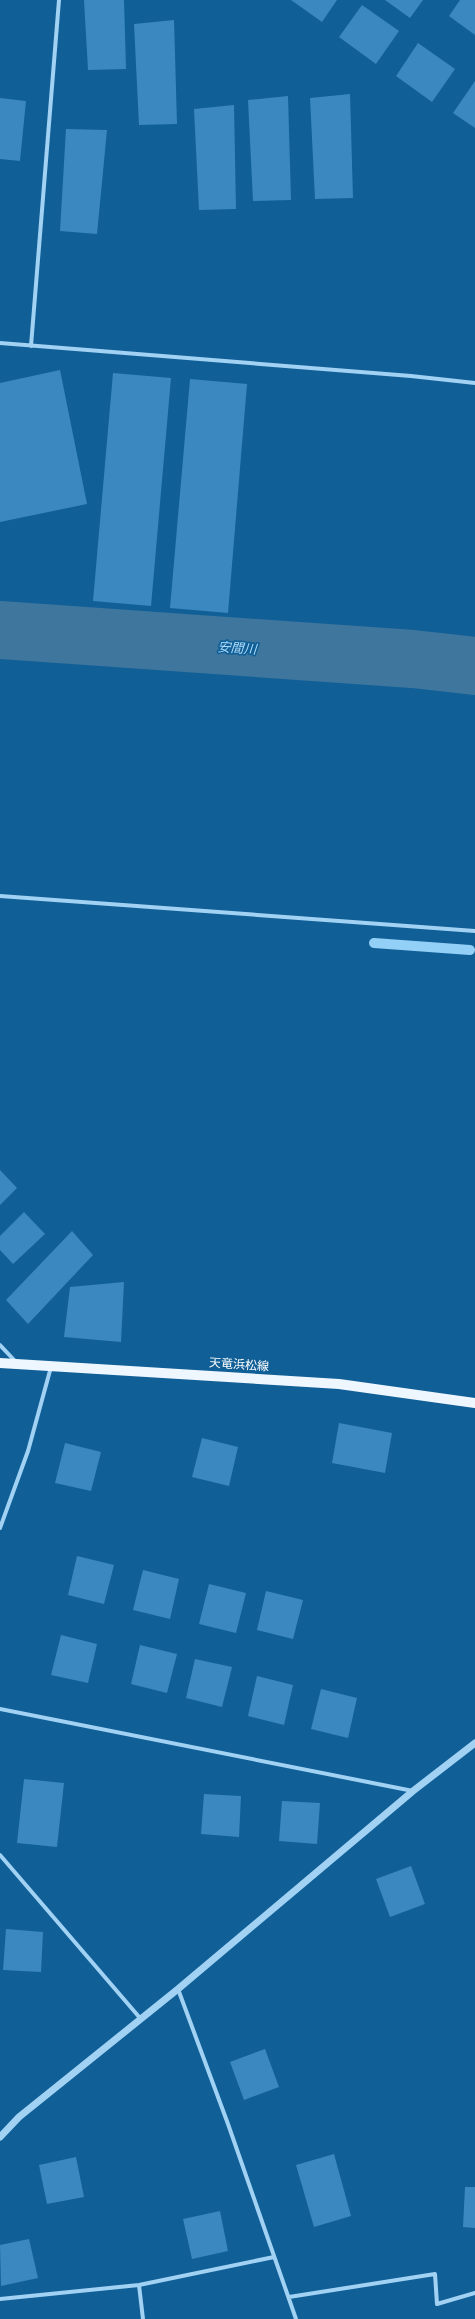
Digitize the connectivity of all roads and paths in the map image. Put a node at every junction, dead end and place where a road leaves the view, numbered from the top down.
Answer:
1 (59, 0) edge
2 (0, 343) edge
3 (31, 346) junction
4 (475, 383) edge
5 (0, 896) edge
6 (475, 931) edge
7 (0, 1345) edge
8 (0, 1363) edge
9 (18, 1364) junction
10 (52, 1365) junction
11 (475, 1403) edge
12 (0, 1528) edge
13 (0, 1709) edge
14 (475, 1743) edge
15 (413, 1791) junction
16 (0, 1855) edge
17 (178, 1989) junction
18 (140, 2018) junction
19 (0, 2137) edge
20 (274, 2257) junction
21 (139, 2285) junction
22 (475, 2293) edge
23 (289, 2297) junction
24 (0, 2299) edge
25 (143, 2319) edge
26 (296, 2319) edge

1 - 3 street
2 - 3 street
3 - 4 street
5 - 6 street
7 - 9 street
8 - 9 main road, 天竜浜松線
9 - 10 main road, 天竜浜松線
10 - 11 main road, 天竜浜松線
10 - 12 street
13 - 15 street
14 - 15 street
15 - 17 street
16 - 18 street
17 - 18 street
17 - 20 street
18 - 19 street
20 - 21 street
20 - 23 street
21 - 24 street
21 - 25 street
22 - 23 street
23 - 26 street

